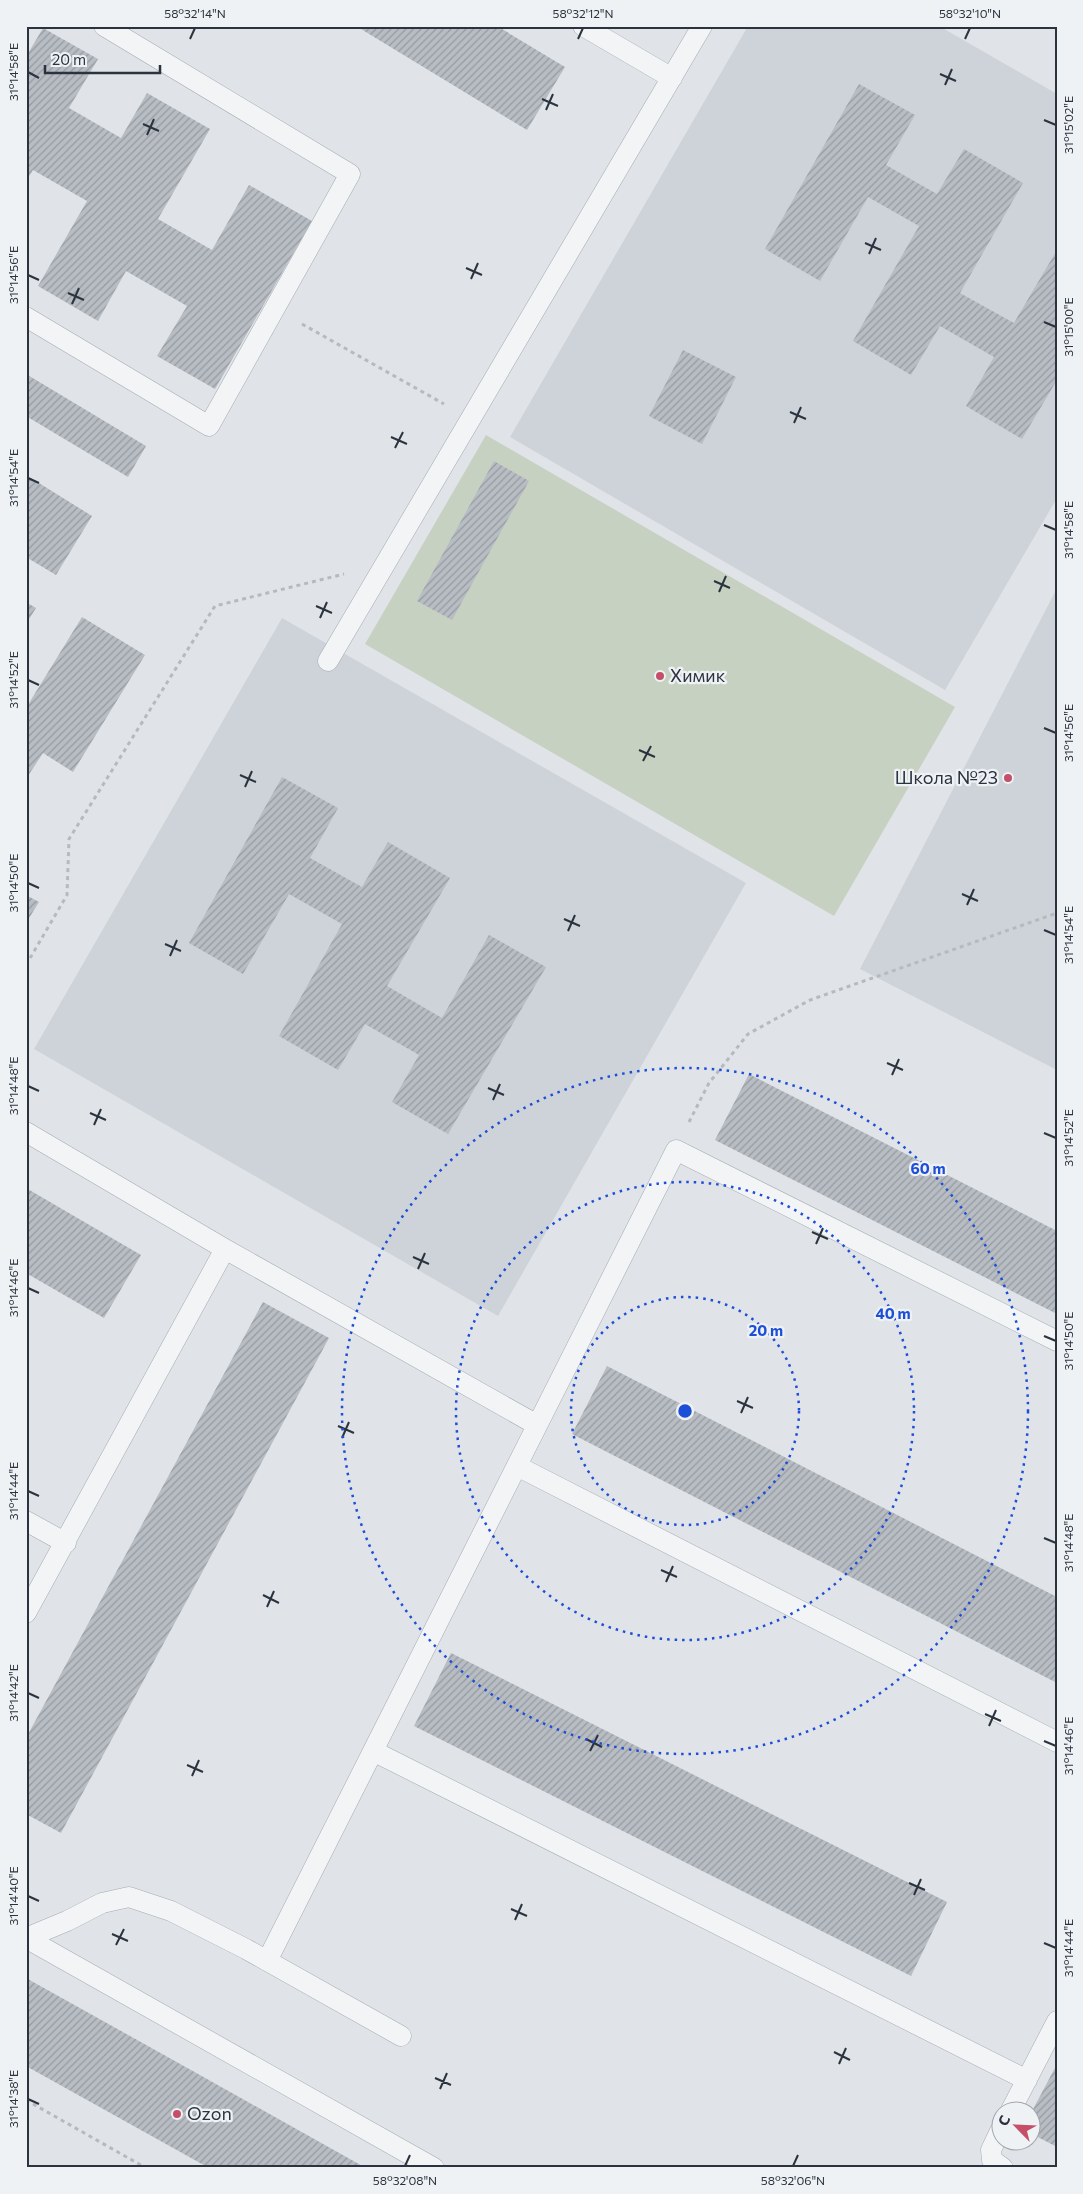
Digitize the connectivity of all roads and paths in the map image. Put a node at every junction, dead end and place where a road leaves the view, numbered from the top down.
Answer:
1 (104, 26) edge
2 (583, 26) edge
3 (702, 26) edge
4 (672, 78) junction
5 (275, 309) junction
6 (26, 317) edge
7 (471, 419) junction
8 (386, 564) junction
9 (328, 661) dead end
10 (1057, 913) edge
11 (26, 965) edge
12 (26, 1132) edge
13 (676, 1150) junction
14 (225, 1248) junction
15 (1057, 1341) edge
16 (537, 1425) junction
17 (517, 1466) junction
18 (26, 1521) edge
19 (66, 1543) junction
20 (26, 1613) edge
21 (1057, 1742) edge
22 (373, 1751) junction
23 (267, 1961) junction
24 (1057, 2021) edge
25 (401, 2036) dead end
26 (1027, 2080) junction
27 (26, 2100) edge
28 (1015, 2102) edge
29 (991, 2152) edge
30 (146, 2168) edge
31 (434, 2168) edge
32 (1003, 2168) edge

1 - 5 lane
2 - 4 lane
3 - 4 lane
4 - 7 lane
5 - 6 lane
5 - 7 path
7 - 8 lane
8 - 9 lane
8 - 11 path
10 - 13 path
12 - 14 lane
13 - 15 lane
13 - 16 lane
14 - 16 lane
14 - 19 lane
16 - 17 lane
17 - 21 lane
17 - 22 lane
18 - 19 lane
19 - 20 lane
22 - 23 lane
22 - 26 lane
23 - 25 lane
23 - 31 lane
24 - 26 lane
26 - 28 lane
27 - 30 path
29 - 32 lane

